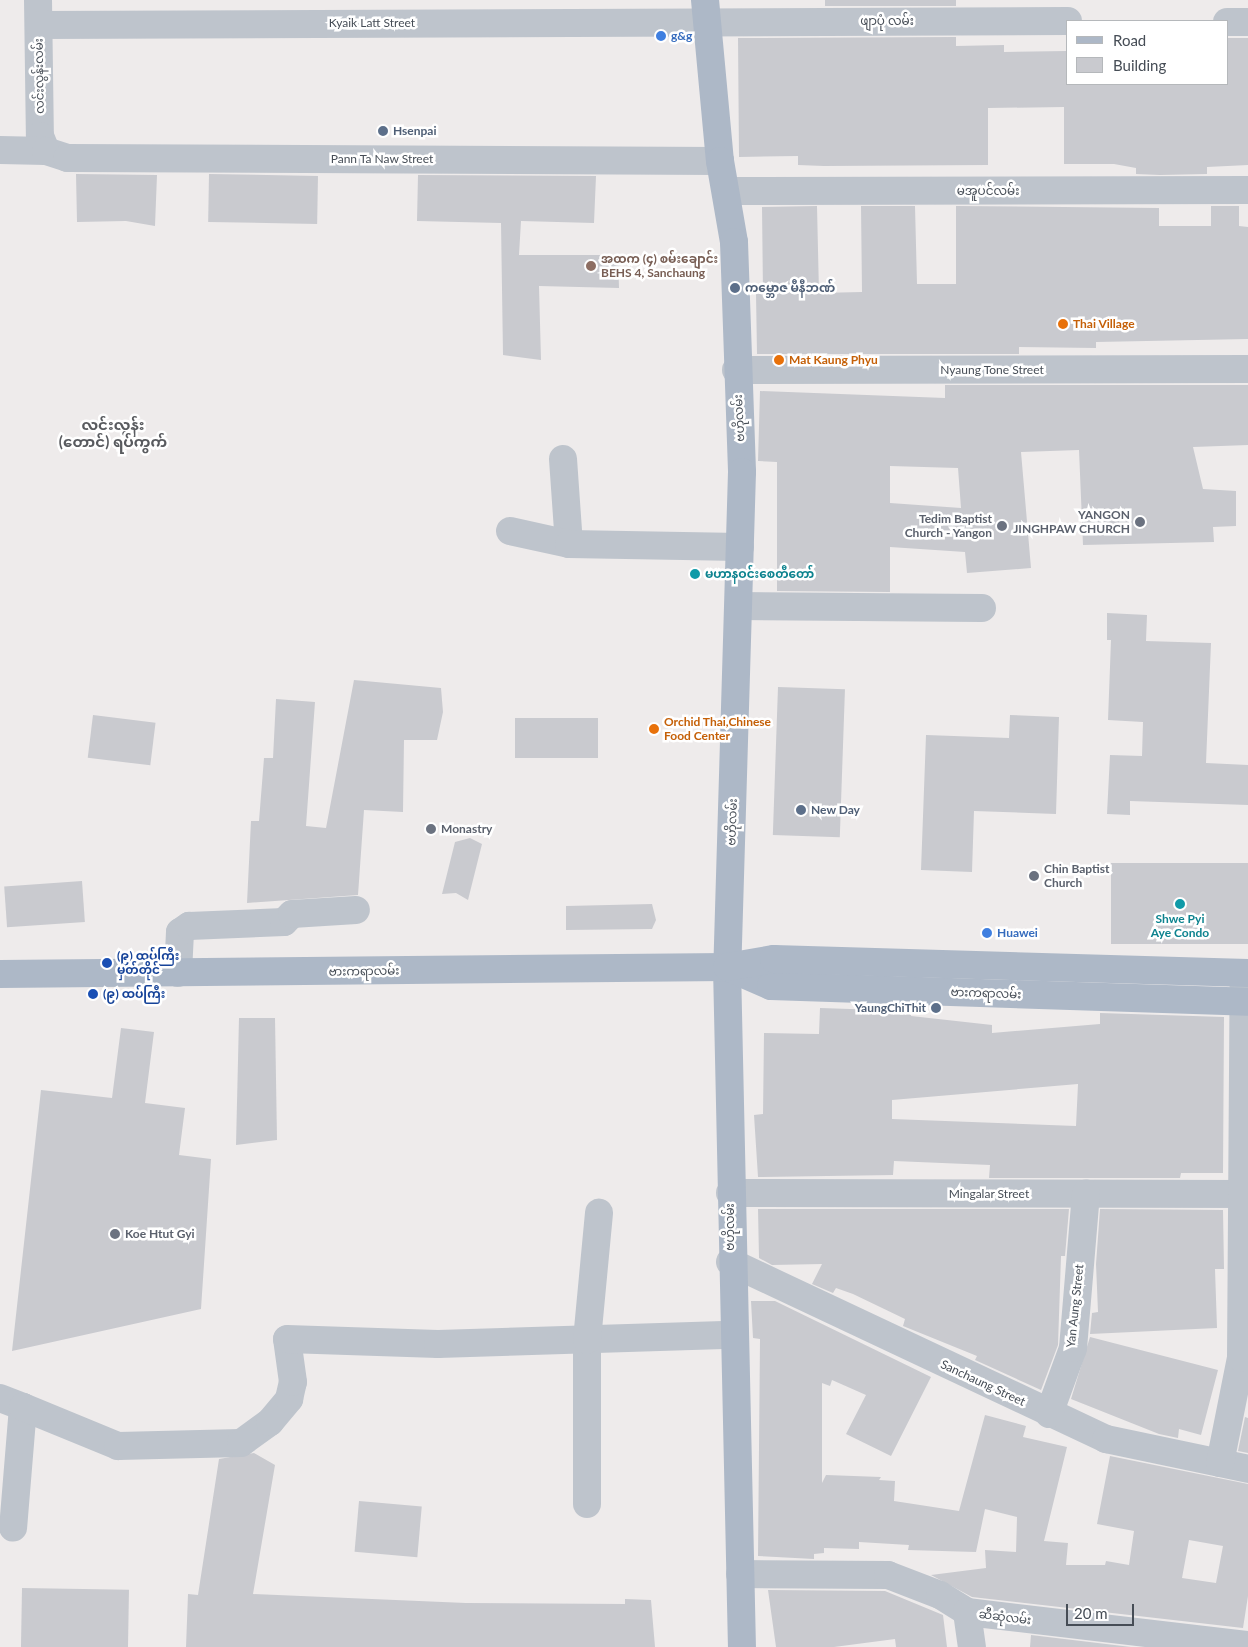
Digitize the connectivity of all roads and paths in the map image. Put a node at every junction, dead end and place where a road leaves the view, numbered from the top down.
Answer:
1 (705, 10) edge
2 (38, 12) edge
3 (1066, 21) edge
4 (1228, 22) edge
5 (1248, 22) edge
6 (0, 150) edge
7 (46, 151) junction
8 (720, 161) junction
9 (1248, 190) edge
10 (728, 192) junction
11 (1248, 369) edge
12 (736, 370) junction
13 (563, 459) dead end
14 (510, 531) dead end
15 (569, 544) junction
16 (740, 547) junction
17 (739, 606) junction
18 (982, 608) dead end
19 (356, 910) dead end
20 (727, 967) junction
21 (178, 973) junction
22 (1246, 973) edge
23 (0, 974) edge
24 (1246, 1002) edge
25 (730, 1193) junction
26 (1086, 1194) junction
27 (1245, 1194) edge
28 (600, 1213) dead end
29 (730, 1262) junction
30 (732, 1335) junction
31 (587, 1340) junction
32 (1245, 1358) edge
33 (11, 1402) edge
34 (1049, 1414) junction
35 (1220, 1463) junction
36 (1248, 1469) edge
37 (587, 1504) dead end
38 (13, 1528) dead end
39 (740, 1574) junction
40 (967, 1612) junction
41 (1248, 1645) edge
42 (742, 1647) edge
43 (972, 1647) edge

1 - 2 street, Kyaik Latt Street
1 - 3 street, ဖျာပုံ လမ်း
1 - 8 main road, ဗဟိုလမ်း
2 - 7 street, လင်းလွန်းလမ်း
4 - 5 street
6 - 7 street, Pann Ta Naw Street
7 - 8 street, Pann Ta Naw Street
8 - 10 main road, ဗဟိုလမ်း
9 - 10 street, မအူပင်လမ်း
10 - 12 main road, ဗဟိုလမ်း
11 - 12 street, Nyaung Tone Street
12 - 16 main road, ဗဟိုလမ်း
13 - 15 street
14 - 15 street
15 - 16 street
16 - 17 main road, ဗဟိုလမ်း
17 - 18 street
17 - 20 main road, ဗဟိုလမ်း
19 - 21 street
20 - 21 main road, ဗားကရာလမ်း
20 - 22 main road, ဗားကရာလမ်း
20 - 24 main road, ဗားကရာလမ်း
20 - 25 main road, ဗဟိုလမ်း
21 - 23 main road, ဗားကရာလမ်း
22 - 24 street
24 - 27 street
25 - 26 street, Mingalar Street
25 - 29 main road, ဗဟိုလမ်း
26 - 27 street, Mingalar Street
26 - 34 street, Yan Aung Street
27 - 32 street
28 - 31 street
29 - 30 main road, ဗဟိုလမ်း
29 - 34 street, Sanchaung Street
30 - 31 street
30 - 39 main road, ဗဟိုလမ်း
31 - 33 street
31 - 37 street
32 - 35 street
33 - 38 street
34 - 35 street, Sanchaung Street
35 - 36 street, Sanchaung Street
39 - 40 street, ဆီဆုံလမ်း
39 - 42 main road, ဗဟိုလမ်း
40 - 41 street, ဆီဆုံလမ်း
40 - 43 street

